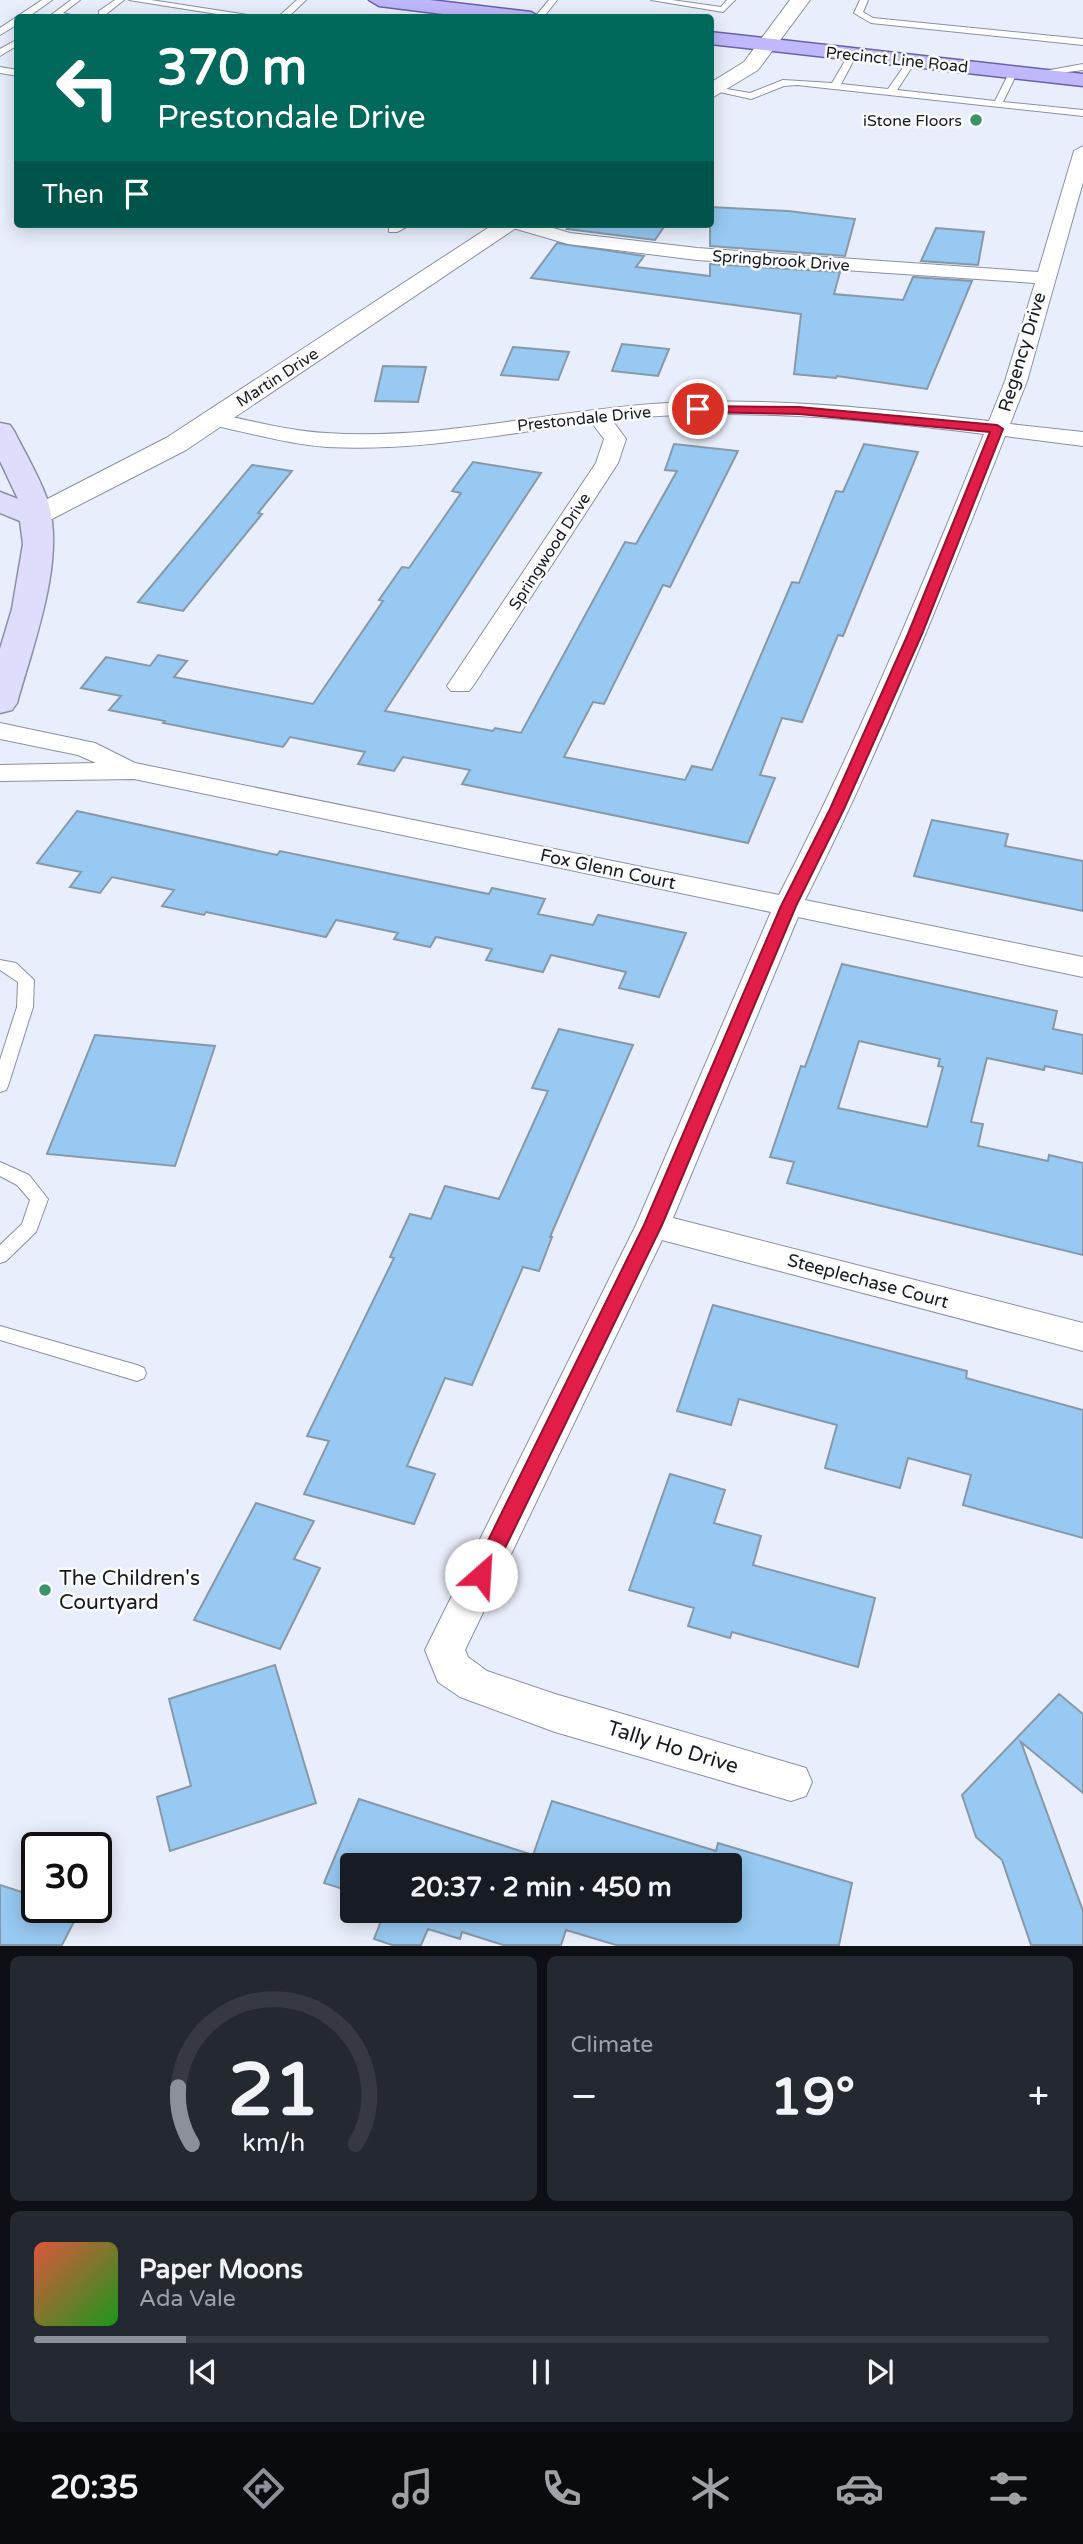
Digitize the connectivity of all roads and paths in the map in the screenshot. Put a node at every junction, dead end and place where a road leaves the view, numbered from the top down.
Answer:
1 (48, 0) edge
2 (76, 0) edge
3 (120, 0) edge
4 (133, 0) edge
5 (302, 0) edge
6 (553, 0) edge
7 (655, 0) edge
8 (731, 0) edge
9 (800, 0) edge
10 (864, 0) edge
11 (390, 1) edge
12 (153, 2) junction
13 (102, 13) dead end
14 (27, 14) edge
15 (56, 14) edge
16 (166, 14) edge
17 (238, 14) edge
18 (286, 14) edge
19 (498, 14) edge
20 (541, 14) edge
21 (714, 38) edge
22 (1083, 42) edge
23 (768, 45) junction
24 (853, 54) junction
25 (912, 61) junction
26 (1083, 66) edge
27 (1019, 73) junction
28 (1083, 80) edge
29 (835, 86) junction
30 (714, 90) edge
31 (714, 91) edge
32 (891, 92) junction
33 (998, 103) junction
34 (1083, 113) edge
35 (1083, 151) edge
36 (398, 228) edge
37 (504, 228) edge
38 (534, 228) edge
39 (393, 230) dead end
40 (1045, 278) junction
41 (597, 414) junction
42 (212, 419) junction
43 (997, 429) junction
44 (0, 431) edge
45 (1083, 439) edge
46 (0, 501) edge
47 (36, 516) junction
48 (460, 686) dead end
49 (0, 703) edge
50 (0, 730) edge
51 (134, 771) junction
52 (0, 773) edge
53 (789, 906) junction
54 (0, 965) edge
55 (1083, 967) edge
56 (0, 1086) edge
57 (0, 1168) edge
58 (653, 1225) junction
59 (0, 1255) edge
60 (0, 1333) edge
61 (1083, 1337) edge
62 (137, 1373) dead end
63 (555, 1713) joint
64 (790, 1782) dead end

1 - 14 lane
2 - 15 lane
3 - 13 lane
4 - 12 lane
5 - 18 lane
6 - 20 lane
7 - 8 lane
9 - 23 street
10 - 22 lane
11 - 19 main road
12 - 16 lane
12 - 17 lane
21 - 23 main road, Precinct Line Road
23 - 24 main road, Precinct Line Road
23 - 30 street
24 - 25 main road, Precinct Line Road
24 - 29 lane
25 - 27 main road, Precinct Line Road
25 - 32 lane
26 - 27 lane
27 - 28 main road, Precinct Line Road
27 - 33 lane
29 - 31 lane
29 - 32 lane
32 - 33 lane
33 - 34 lane
35 - 40 street, Regency Drive
36 - 39 lane
37 - 42 street, Martin Drive
38 - 40 street, Springbrook Drive
40 - 43 street, Regency Drive
41 - 42 street, Prestondale Drive
41 - 43 street, Prestondale Drive
41 - 48 street, Springwood Drive
42 - 47 street, Martin Drive
43 - 45 street, Prestondale Drive
43 - 53 street, Regency Drive
44 - 47 main road
46 - 47 main road
47 - 49 main road
50 - 51 street, Fox Glenn Court
51 - 52 street, Fox Glenn Court
51 - 53 street, Fox Glenn Court
53 - 55 street, Fox Glenn Court
53 - 58 street, Regency Drive
54 - 56 lane
57 - 59 lane
58 - 61 street, Steeplechase Court
58 - 63 street, Regency Drive
60 - 62 lane
63 - 64 street, Tally Ho Drive

